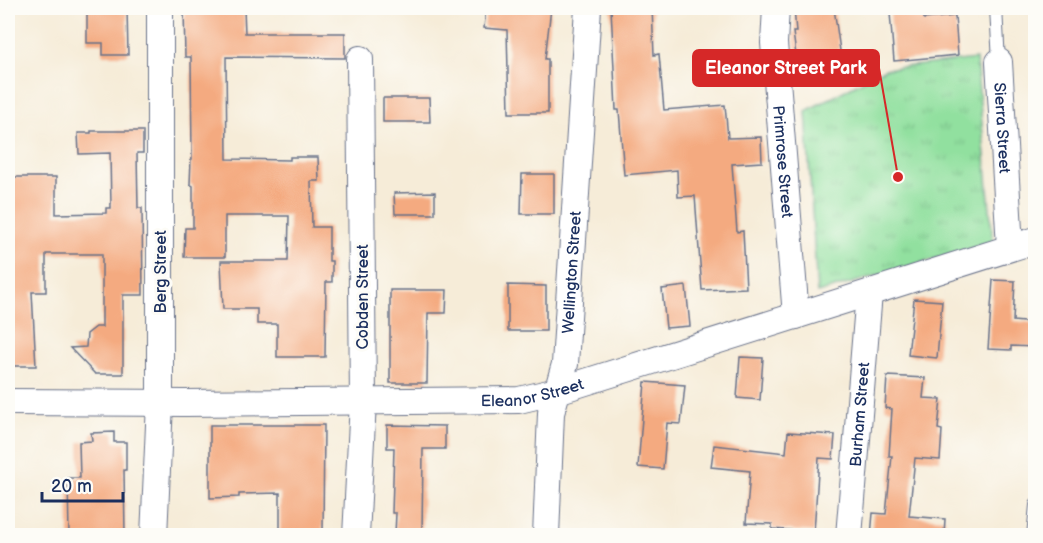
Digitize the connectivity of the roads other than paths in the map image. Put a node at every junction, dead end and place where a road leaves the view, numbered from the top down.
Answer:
1 (160, 8) edge
2 (588, 8) edge
3 (776, 8) edge
4 (996, 8) edge
5 (360, 59) dead end
6 (999, 62) joint
7 (1035, 240) edge
8 (1010, 247) junction
9 (869, 293) junction
10 (795, 316) junction
11 (557, 392) junction
12 (8, 402) edge
13 (363, 402) junction
14 (160, 403) junction
15 (1035, 505) edge
16 (154, 536) edge
17 (356, 536) edge
18 (546, 536) edge
19 (849, 536) edge
20 (1033, 536) edge

1 - 14 street, Berg Street
2 - 11 street, Wellington Street
3 - 10 street, Primrose Street
4 - 6 lane, Sierra Street
5 - 13 street, Cobden Street
6 - 8 street, Sierra Street
7 - 8 street, Eleanor Street
8 - 9 street, Eleanor Street
9 - 10 street, Eleanor Street
9 - 19 street, Burham Street
10 - 11 street, Eleanor Street
11 - 13 street, Eleanor Street
11 - 18 street, Wellington Street
12 - 14 street, Eleanor Street
13 - 14 street, Eleanor Street
13 - 17 street, Cobden Street
14 - 16 street, Berg Street
15 - 20 lane

